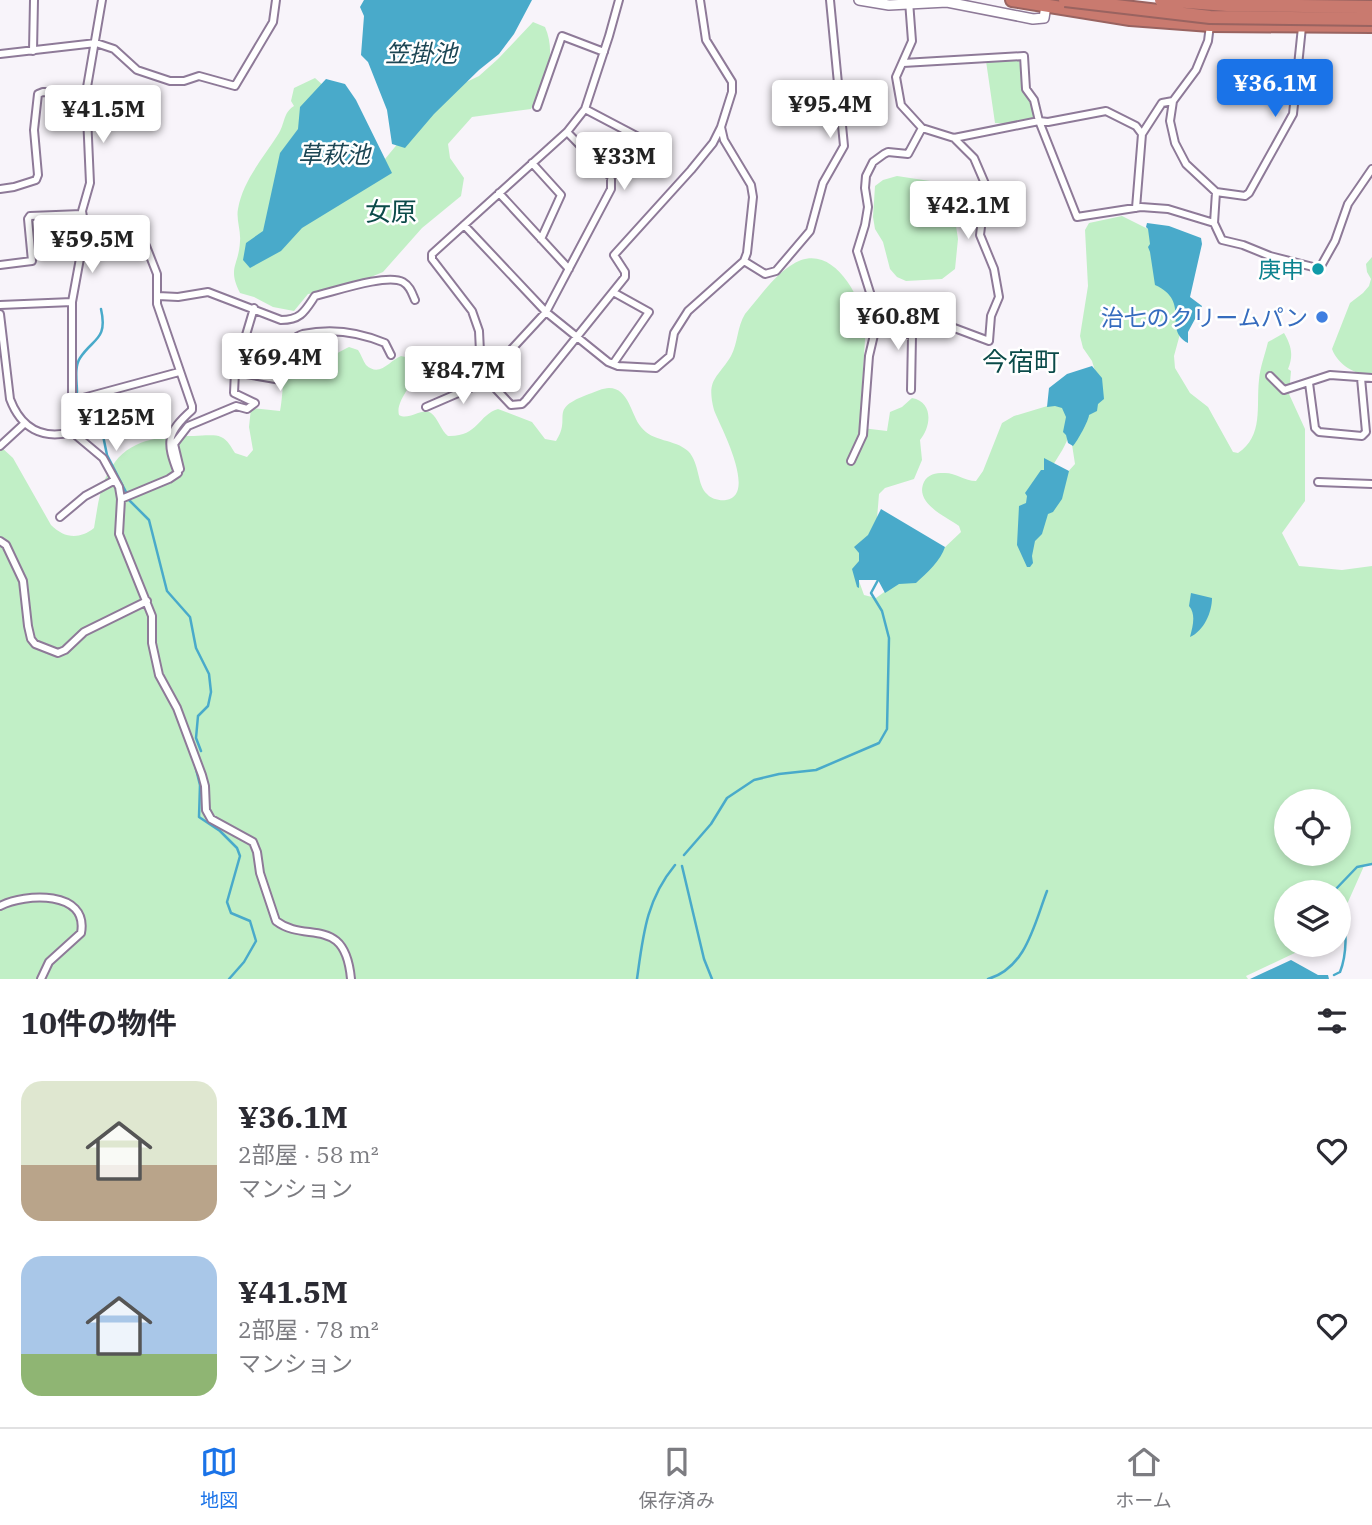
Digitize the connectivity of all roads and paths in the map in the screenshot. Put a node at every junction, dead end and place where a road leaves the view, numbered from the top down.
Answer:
1 (34, 0) edge
2 (102, 0) edge
3 (276, 0) edge
4 (619, 0) edge
5 (700, 0) edge
6 (830, 0) edge
7 (859, 0) edge
8 (1012, 0) edge
9 (1065, 0) edge
10 (1161, 0) edge
11 (1310, 0) edge
12 (909, 2) edge
13 (1046, 6) junction
14 (1372, 7) edge
15 (1372, 19) edge
16 (1210, 25) junction
17 (1372, 26) edge
18 (1302, 27) junction
19 (96, 43) junction
20 (33, 51) junction
21 (604, 52) junction
22 (0, 54) edge
23 (903, 63) junction
24 (86, 93) junction
25 (1173, 101) junction
26 (537, 107) dead end
27 (585, 109) junction
28 (1040, 121) junction
29 (721, 127) junction
30 (922, 128) junction
31 (567, 132) junction
32 (1142, 134) junction
33 (954, 138) junction
34 (532, 163) junction
35 (1372, 169) edge
36 (611, 177) junction
37 (0, 189) edge
38 (1216, 192) junction
39 (499, 193) junction
40 (1136, 208) junction
41 (82, 214) junction
42 (1214, 223) junction
43 (464, 225) junction
44 (541, 239) junction
45 (83, 242) junction
46 (744, 261) junction
47 (0, 265) edge
48 (569, 269) junction
49 (613, 292) junction
50 (158, 296) junction
51 (415, 300) dead end
52 (902, 301) dead end
53 (72, 302) junction
54 (0, 304) edge
55 (254, 308) junction
56 (546, 312) junction
57 (0, 314) edge
58 (877, 320) junction
59 (576, 338) junction
60 (391, 355) dead end
61 (613, 364) junction
62 (179, 372) junction
63 (235, 372) junction
64 (1270, 376) dead end
65 (485, 378) junction
66 (1361, 378) junction
67 (1372, 378) edge
68 (1309, 383) junction
69 (911, 390) dead end
70 (72, 401) junction
71 (426, 407) dead end
72 (25, 424) junction
73 (72, 432) junction
74 (0, 446) edge
75 (851, 461) dead end
76 (178, 473) junction
77 (115, 480) junction
78 (1318, 482) dead end
79 (1372, 484) edge
80 (121, 499) junction
81 (60, 517) dead end
82 (0, 541) edge
83 (147, 601) junction
84 (0, 906) edge
85 (41, 979) edge
86 (351, 979) edge

1 - 20 street
2 - 19 street
3 - 19 street
4 - 21 street
5 - 29 street
6 - 46 street
7 - 12 main road
8 - 13 highway
9 - 15 highway, bridge
10 - 14 highway, bridge
11 - 18 highway
12 - 13 main road
12 - 23 street
13 - 16 highway
16 - 18 highway
16 - 25 street
17 - 18 highway
18 - 38 street
19 - 20 street
19 - 24 street
20 - 22 street
21 - 26 street
21 - 27 street
23 - 28 street
23 - 30 street
24 - 37 street
24 - 41 street
25 - 32 street
25 - 38 street
27 - 31 street
27 - 36 street
28 - 32 street
28 - 33 street
28 - 40 street
29 - 46 street
29 - 49 street
30 - 33 street
30 - 58 street
31 - 34 street
31 - 36 street
32 - 40 street
33 - 52 street
34 - 39 street
34 - 44 street
35 - 42 street
36 - 48 street
38 - 42 street
39 - 43 street
39 - 44 street
40 - 42 street
41 - 45 street
41 - 47 street
43 - 56 street
43 - 65 street
44 - 48 street
45 - 50 street
45 - 53 street
46 - 61 street
48 - 56 street
49 - 59 street
49 - 61 street
50 - 55 street
50 - 62 street
51 - 55 street
53 - 54 street
53 - 70 street
55 - 63 street
56 - 59 street
56 - 65 street
57 - 72 street
58 - 69 street
58 - 75 street
59 - 61 street
59 - 65 street
60 - 63 street
62 - 70 street
62 - 76 street
63 - 76 street
64 - 68 street
65 - 71 street
66 - 67 street
66 - 68 street
66 - 68 street
70 - 73 street
72 - 73 street
72 - 74 street
73 - 77 street
76 - 80 street
77 - 80 street
77 - 81 street
78 - 79 street
80 - 83 street
82 - 83 street
83 - 86 street
84 - 85 street

